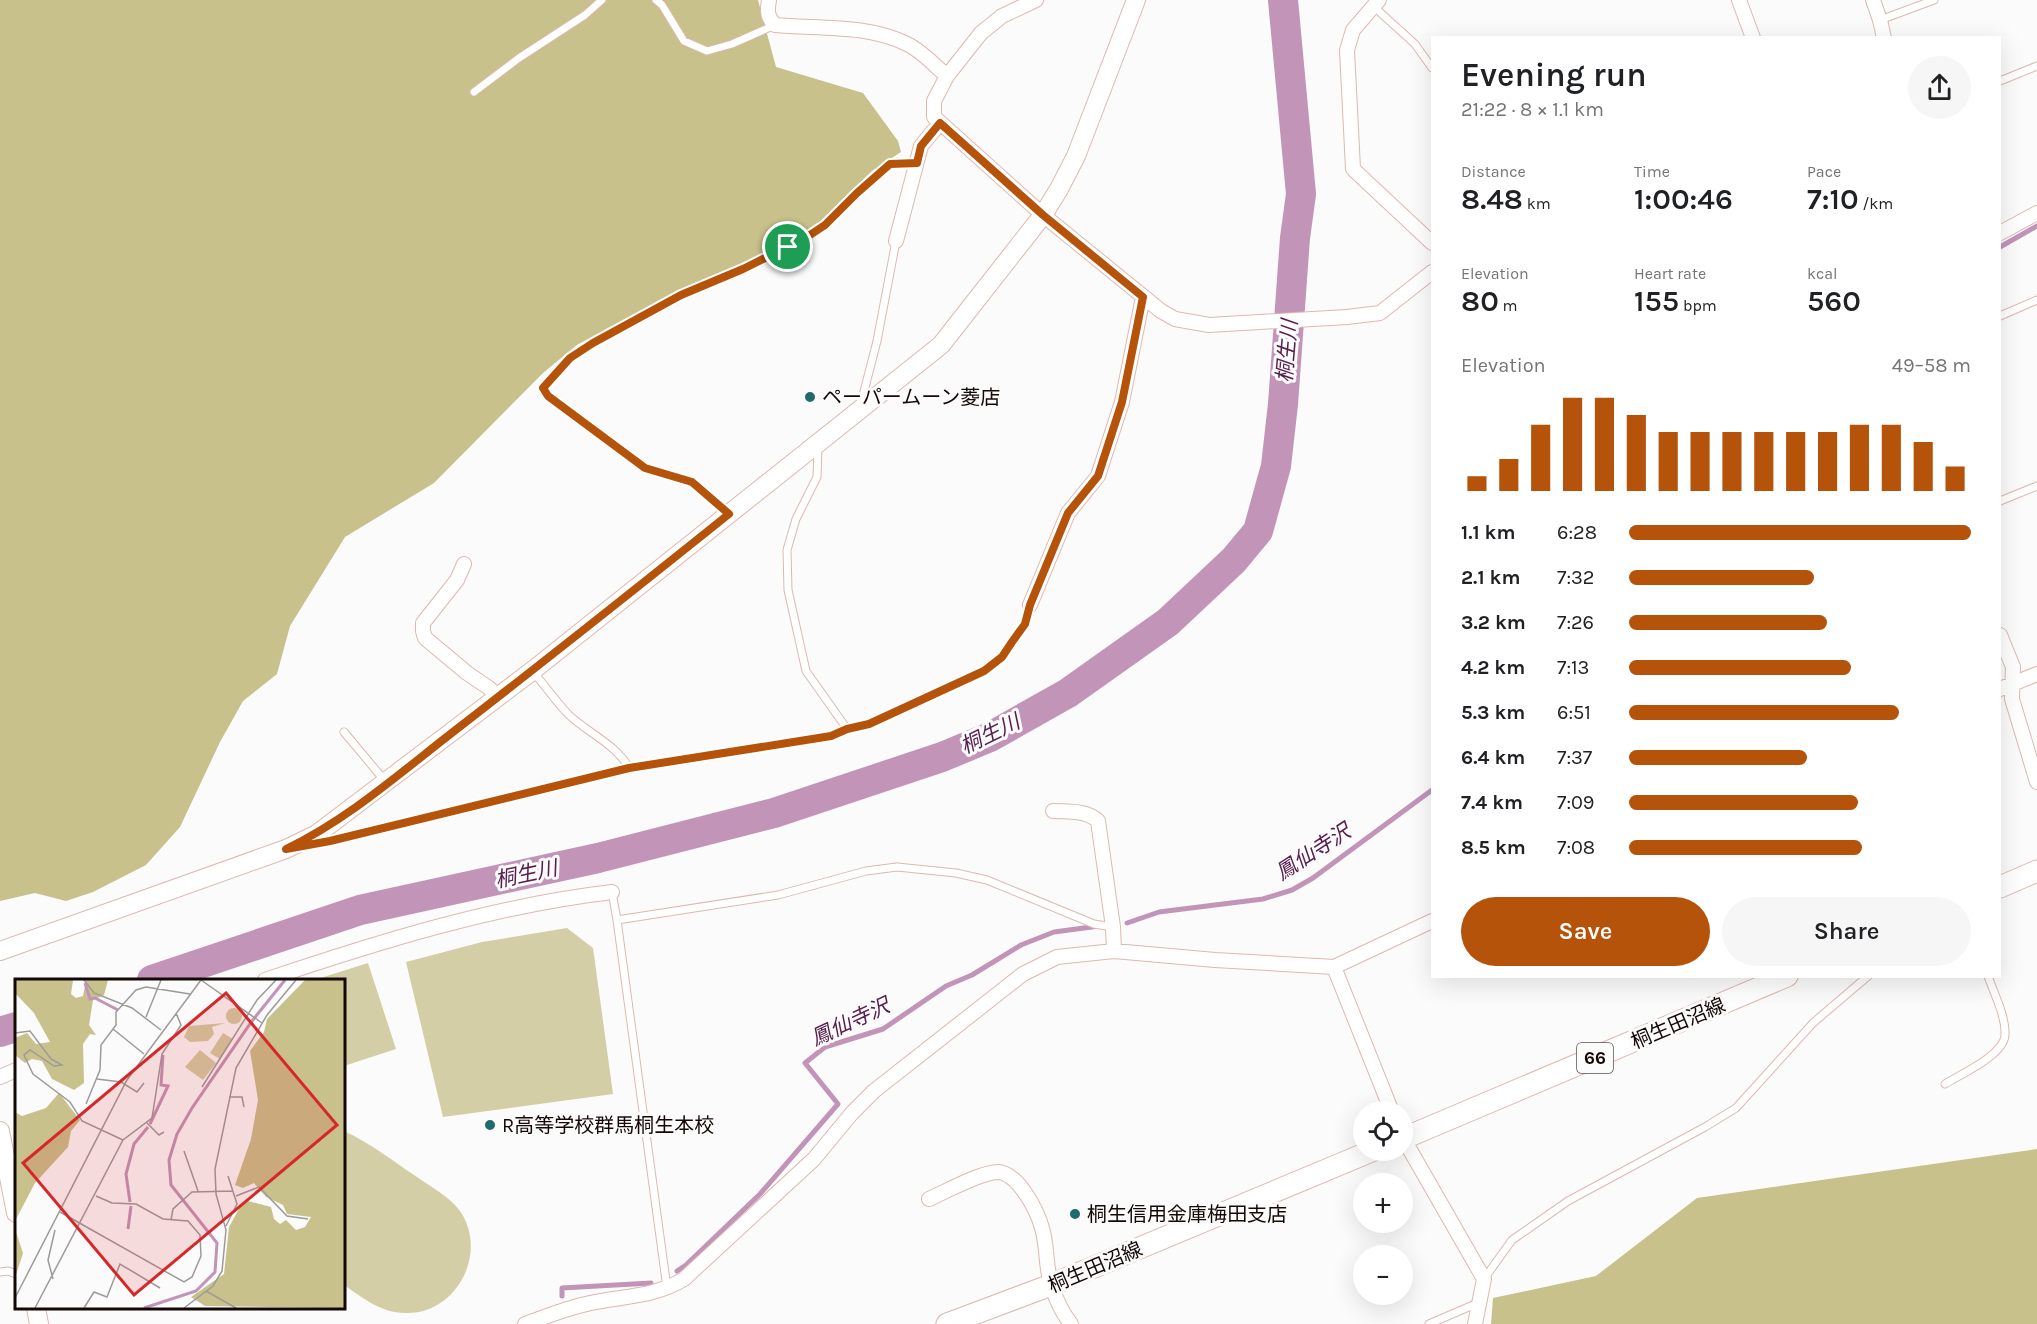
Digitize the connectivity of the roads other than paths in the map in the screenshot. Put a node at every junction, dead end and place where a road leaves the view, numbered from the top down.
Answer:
1 (602, 0) edge
2 (656, 0) edge
3 (769, 0) edge
4 (1036, 0) edge
5 (1136, 0) edge
6 (1739, 0) edge
7 (1873, 0) edge
8 (1934, 0) edge
9 (1376, 3) edge
10 (1880, 20) junction
11 (775, 26) junction
12 (1752, 36) edge
13 (1884, 36) edge
14 (2037, 66) edge
15 (1431, 67) edge
16 (947, 76) junction
17 (2001, 81) edge
18 (474, 92) dead end
19 (940, 123) junction
20 (917, 163) junction
21 (2037, 213) edge
22 (1043, 215) junction
23 (2001, 232) edge
24 (896, 241) joint
25 (1431, 242) edge
26 (1431, 273) edge
27 (1143, 297) junction
28 (2037, 300) edge
29 (2001, 316) edge
30 (859, 410) junction
31 (818, 442) junction
32 (2037, 486) edge
33 (2001, 501) edge
34 (729, 514) junction
35 (464, 564) dead end
36 (1030, 605) joint
37 (2001, 637) edge
38 (532, 671) junction
39 (2037, 674) edge
40 (2014, 684) junction
41 (2001, 689) edge
42 (498, 698) junction
43 (847, 729) junction
44 (344, 732) dead end
45 (629, 768) junction
46 (387, 783) junction
47 (2037, 783) edge
48 (1053, 811) dead end
49 (286, 849) junction
50 (2037, 871) edge
51 (2001, 887) edge
52 (612, 892) joint
53 (617, 920) junction
54 (1431, 921) edge
55 (1113, 927) junction
56 (0, 951) edge
57 (1114, 951) junction
58 (1334, 968) junction
59 (1782, 978) edge
60 (1866, 978) edge
61 (1989, 978) edge
62 (271, 979) edge
63 (15, 1070) edge
64 (0, 1077) edge
65 (1945, 1084) dead end
66 (1388, 1101) edge
67 (0, 1131) edge
68 (1413, 1134) edge
69 (1413, 1155) edge
70 (1353, 1159) edge
71 (929, 1199) dead end
72 (15, 1208) edge
73 (0, 1272) edge
74 (15, 1274) edge
75 (1484, 1279) junction
76 (1051, 1286) junction
77 (667, 1288) junction
78 (1478, 1303) junction
79 (36, 1309) edge
80 (552, 1320) edge
81 (39, 1324) edge
82 (525, 1324) edge
83 (947, 1324) edge
84 (1071, 1324) edge
85 (1429, 1324) edge
86 (1475, 1324) edge

1 - 18 lane
2 - 11 lane
3 - 11 street
4 - 16 street
5 - 22 street
6 - 12 street
7 - 10 street
8 - 10 lane
9 - 15 lane
9 - 25 street
10 - 13 street
11 - 16 street
14 - 17 lane
16 - 19 street
19 - 20 street
19 - 22 street
20 - 24 street
20 - 34 lane
21 - 23 street
22 - 27 street
22 - 30 street
24 - 30 lane
26 - 27 street
27 - 36 street
28 - 29 lane
30 - 31 street
31 - 34 street
31 - 43 lane
32 - 33 lane
34 - 38 street
35 - 42 street
36 - 43 lane
37 - 40 street
38 - 42 street
38 - 45 lane
39 - 40 street
40 - 41 street
40 - 47 street
42 - 46 street
43 - 45 lane
44 - 46 lane
45 - 49 lane
46 - 49 street
48 - 55 street
49 - 56 street
50 - 51 main road
52 - 53 lane
52 - 62 street
53 - 55 lane
53 - 77 lane
54 - 58 street
55 - 57 street
57 - 58 street
57 - 77 street
58 - 66 street
59 - 68 main road, 桐生田沼線 / 66
60 - 75 lane
61 - 65 lane
63 - 64 street
67 - 72 street
69 - 75 street
70 - 76 main road, 桐生田沼線
71 - 76 street
73 - 74 lane
75 - 78 street
76 - 83 main road, 桐生田沼線
76 - 84 street
77 - 80 street
78 - 85 lane
78 - 86 street
79 - 81 street
80 - 82 street

